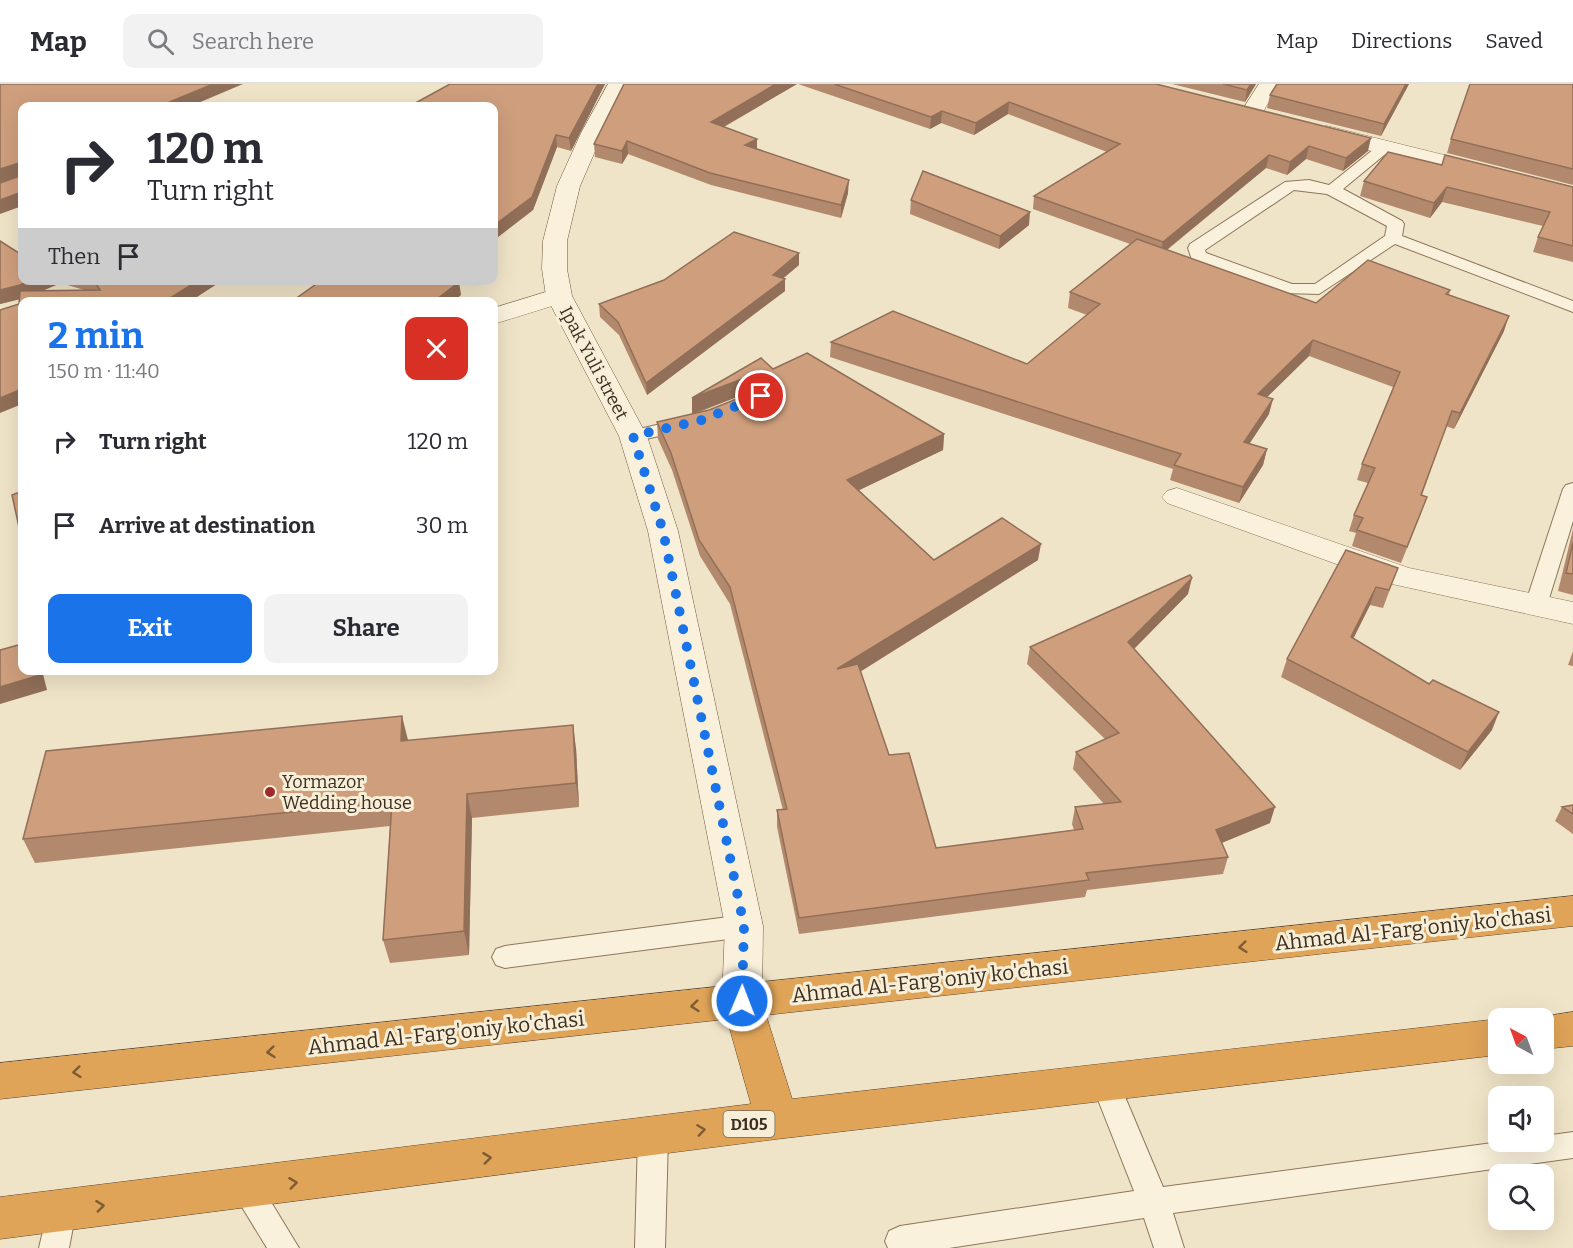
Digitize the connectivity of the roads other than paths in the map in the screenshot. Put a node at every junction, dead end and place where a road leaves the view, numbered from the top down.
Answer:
1 (618, 84) edge
2 (1269, 84) edge
3 (1229, 106) edge
4 (1252, 112) junction
5 (1274, 118) edge
6 (1307, 127) edge
7 (1384, 148) junction
8 (1332, 190) junction
9 (1573, 194) edge
10 (1393, 238) junction
11 (559, 296) junction
12 (1573, 307) edge
13 (498, 315) edge
14 (702, 420) edge
15 (633, 436) junction
16 (1573, 489) edge
17 (1177, 497) dead end
18 (1536, 605) junction
19 (1573, 613) edge
20 (1573, 911) edge
21 (744, 926) junction
22 (505, 957) dead end
23 (742, 1001) junction
24 (1573, 1029) edge
25 (1554, 1031) edge
26 (1488, 1038) edge
27 (0, 1081) edge
28 (1105, 1082) junction
29 (777, 1120) junction
30 (653, 1137) junction
31 (1573, 1145) edge
32 (246, 1189) junction
33 (1154, 1202) junction
34 (0, 1218) edge
35 (58, 1230) edge
36 (900, 1241) dead end
37 (284, 1248) edge
38 (650, 1248) edge
39 (1169, 1248) edge

1 - 11 main road, Ipak Yuli street
2 - 4 main road
3 - 4 main road
4 - 5 main road
6 - 7 main road
7 - 8 lane
7 - 9 main road
8 - 10 lane
8 - 10 lane
10 - 12 lane
11 - 13 main road
11 - 15 main road, Ipak Yuli street
14 - 15 lane
15 - 21 main road, Ipak Yuli street
16 - 18 lane
17 - 18 main road
18 - 19 main road
20 -> 23 highway, Ahmad Al-Farg'oniy ko'chasi
21 - 22 lane
21 - 23 main road, Ipak Yuli street
23 -> 27 highway, Ahmad Al-Farg'oniy ko'chasi
23 - 29 highway
24 - 25 highway
26 - 28 highway, D105
28 - 29 highway, D105
28 - 33 lane
30 -> 29 highway, D105
32 -> 30 highway, D105
30 - 38 lane
31 - 33 lane
35 -> 32 highway, D105
32 - 37 lane
33 - 36 lane
33 - 39 lane
34 - 35 highway, D105

